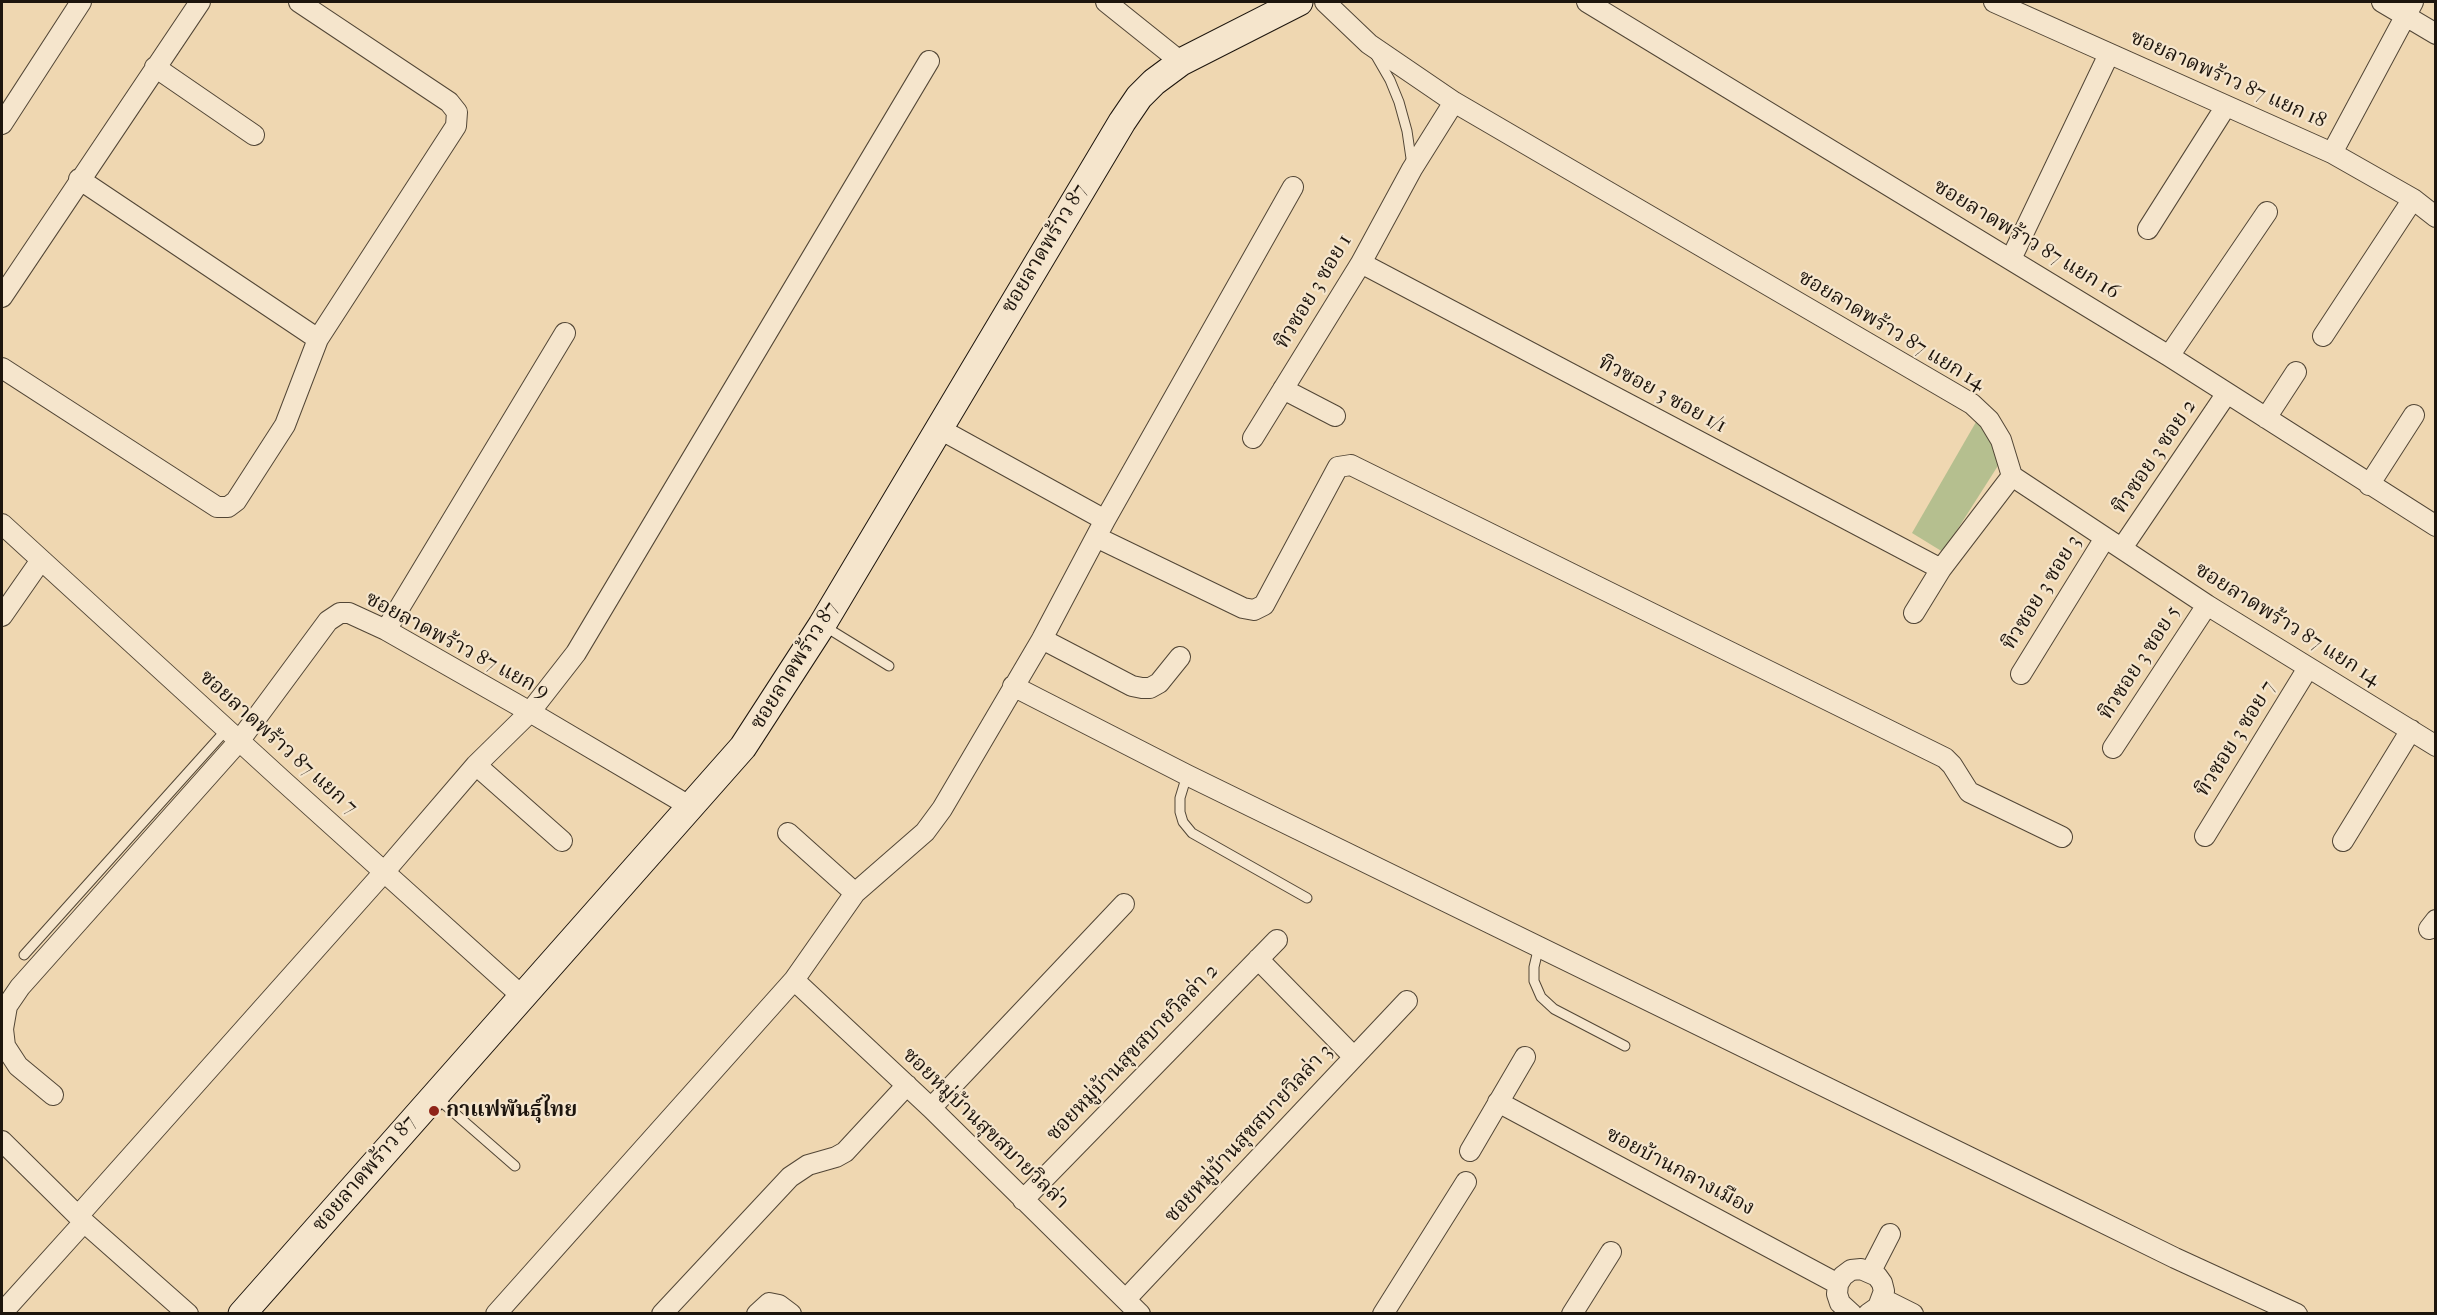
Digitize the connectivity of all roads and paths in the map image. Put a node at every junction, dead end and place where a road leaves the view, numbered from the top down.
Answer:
1 (81, 2) edge
2 (200, 2) edge
3 (299, 2) edge
4 (1106, 2) edge
5 (1299, 2) edge
6 (1324, 2) edge
7 (1587, 2) edge
8 (1994, 2) edge
9 (2382, 2) edge
10 (2409, 8) edge
11 (2436, 34) edge
12 (1369, 44) junction
13 (2109, 54) junction
14 (929, 61) dead end
15 (1181, 62) junction
16 (155, 67) junction
17 (1454, 102) junction
18 (2226, 106) junction
19 (2, 124) edge
20 (255, 135) dead end
21 (2332, 153) junction
22 (1412, 169) junction
23 (79, 179) junction
24 (1293, 187) dead end
25 (2413, 199) junction
26 (2267, 212) dead end
27 (2436, 217) edge
28 (2148, 229) dead end
29 (2011, 259) junction
30 (1361, 263) junction
31 (2, 297) edge
32 (565, 333) dead end
33 (2323, 336) dead end
34 (318, 339) junction
35 (2169, 356) junction
36 (2, 368) edge
37 (2296, 372) dead end
38 (1283, 389) junction
39 (2227, 393) junction
40 (2414, 415) dead end
41 (1335, 416) dead end
42 (2266, 418) junction
43 (938, 428) junction
44 (1253, 438) dead end
45 (2012, 476) junction
46 (2369, 485) junction
47 (2, 524) edge
48 (2436, 526) edge
49 (1100, 528) junction
50 (2105, 538) junction
51 (2122, 548) junction
52 (41, 560) junction
53 (1941, 569) junction
54 (2207, 605) junction
55 (1914, 613) dead end
56 (2, 616) edge
57 (822, 625) junction
58 (386, 630) junction
59 (1042, 639) junction
60 (1180, 657) dead end
61 (889, 666) dead end
62 (2308, 668) junction
63 (2021, 674) dead end
64 (1013, 686) junction
65 (530, 712) junction
66 (2411, 730) junction
67 (233, 735) junction
68 (2436, 746) edge
69 (2113, 748) dead end
70 (476, 765) junction
71 (1187, 775) junction
72 (691, 807) junction
73 (788, 832) dead end
74 (2205, 836) dead end
75 (2062, 837) dead end
76 (562, 841) dead end
77 (2343, 841) dead end
78 (385, 872) junction
79 (855, 893) junction
80 (1307, 898) dead end
81 (1124, 904) dead end
82 (1277, 940) dead end
83 (1539, 946) junction
84 (24, 955) dead end
85 (1258, 959) junction
86 (794, 980) junction
87 (523, 997) junction
88 (1407, 1001) dead end
89 (1625, 1046) dead end
90 (1354, 1057) junction
91 (1525, 1057) dead end
92 (907, 1085) junction
93 (53, 1095) dead end
94 (434, 1096) junction
95 (1498, 1102) junction
96 (932, 1108) junction
97 (2, 1141) edge
98 (1470, 1151) dead end
99 (515, 1166) dead end
100 (1466, 1182) dead end
101 (1023, 1200) junction
102 (81, 1219) junction
103 (1890, 1234) dead end
104 (1611, 1252) dead end
105 (1870, 1271) junction
106 (1838, 1284) junction
107 (1126, 1299) junction
108 (1883, 1299) junction
109 (2, 1313) edge
110 (188, 1314) edge
111 (242, 1314) edge
112 (496, 1314) edge
113 (663, 1314) edge
114 (758, 1314) edge
115 (791, 1314) edge
116 (1140, 1314) edge
117 (1383, 1314) edge
118 (1572, 1314) edge
119 (1852, 1314) edge
120 (1868, 1314) edge
121 (1913, 1314) edge
122 (2297, 1314) edge

1 - 19 street
2 - 16 street
3 - 34 street
4 - 15 street
5 - 15 street, ซอยลาดพร้าว 87
6 - 12 street, ซอยลาดพร้าว 87 แยก 14
7 - 29 street, ซอยลาดพร้าว 87 แยก 16
8 - 13 street, ซอยลาดพร้าว 87 แยก 18
9 - 10 street
10 - 11 street
10 - 21 street
12 - 17 street, ซอยลาดพร้าว 87 แยก 14
12 - 22 lane
13 - 18 street, ซอยลาดพร้าว 87 แยก 18
13 - 29 street
14 - 65 street
15 - 43 street, ซอยลาดพร้าว 87
16 - 20 street
16 - 23 street
17 - 22 street, ทิวซอย 3 ซอย 1
17 - 45 street, ซอยลาดพร้าว 87 แยก 14
18 - 21 street, ซอยลาดพร้าว 87 แยก 18
18 - 28 street
21 - 25 street, ซอยลาดพร้าว 87 แยก 18
22 - 30 street, ทิวซอย 3 ซอย 1
23 - 31 street
23 - 34 street
24 - 49 street
25 - 27 street, ซอยลาดพร้าว 87 แยก 18
25 - 33 street
26 - 35 street
29 - 35 street, ซอยลาดพร้าว 87 แยก 16
30 - 38 street, ทิวซอย 3 ซอย 1
30 - 53 street, ทิวซอย 3 ซอย 1/1
32 - 58 street
34 - 36 street
35 - 39 street, ซอยลาดพร้าว 87 แยก 16
37 - 42 street
38 - 41 street
38 - 44 street, ทิวซอย 3 ซอย 1
39 - 42 street, ซอยลาดพร้าว 87 แยก 16
39 - 51 street, ทิวซอย 3 ซอย 2
40 - 46 street
42 - 46 street, ซอยลาดพร้าว 87 แยก 16
43 - 49 street
43 - 57 street, ซอยลาดพร้าว 87
45 - 50 street, ซอยลาดพร้าว 87 แยก 14
45 - 53 street
46 - 48 street, ซอยลาดพร้าว 87 แยก 16
47 - 52 street, ซอยลาดพร้าว 87 แยก 7
49 - 59 street
49 - 75 street
50 - 51 street, ซอยลาดพร้าว 87 แยก 14
50 - 63 street, ทิวซอย 3 ซอย 3
51 - 54 street, ซอยลาดพร้าว 87 แยก 14
52 - 56 street
52 - 67 street, ซอยลาดพร้าว 87 แยก 7
53 - 55 street
54 - 62 street, ซอยลาดพร้าว 87 แยก 14
54 - 69 street, ทิวซอย 3 ซอย 5
57 - 61 lane
57 - 72 street, ซอยลาดพร้าว 87
58 - 65 street, ซอยลาดพร้าว 87 แยก 9
58 - 67 street, ซอยลาดพร้าว 87 แยก 9
59 - 60 street
59 - 64 street
62 - 66 street, ซอยลาดพร้าว 87 แยก 14
62 - 74 street, ทิวซอย 3 ซอย 7
64 - 71 street
64 - 79 street
65 - 70 street
65 - 72 street, ซอยลาดพร้าว 87 แยก 9
66 - 68 street, ซอยลาดพร้าว 87 แยก 14
66 - 77 street
67 - 78 street, ซอยลาดพร้าว 87 แยก 7
67 - 84 lane
67 - 93 street, ซอยลาดพร้าว 87 แยก 9
70 - 76 street
70 - 78 street
71 - 80 lane
71 - 83 street
72 - 87 street, ซอยลาดพร้าว 87
73 - 79 street
78 - 87 street, ซอยลาดพร้าว 87 แยก 7
78 - 102 street
79 - 86 street
81 - 96 street
82 - 85 street, ซอยหมู่บ้านสุขสบายวิลล่า 2
83 - 89 lane
83 - 122 street
85 - 90 street
85 - 101 street, ซอยหมู่บ้านสุขสบายวิลล่า 2
86 - 92 street, ซอยหมู่บ้านสุขสบายวิลล่า
86 - 112 street
87 - 94 street, ซอยลาดพร้าว 87
88 - 90 street, ซอยหมู่บ้านสุขสบายวิลล่า 3
90 - 107 street, ซอยหมู่บ้านสุขสบายวิลล่า 3
91 - 95 street
92 - 96 street, ซอยหมู่บ้านสุขสบายวิลล่า
92 - 113 street
94 - 99 lane
94 - 111 street, ซอยลาดพร้าว 87
95 - 98 street
95 - 106 street, ซอยบ้านกลางเมือง
96 - 101 street, ซอยหมู่บ้านสุขสบายวิลล่า
97 - 102 street
100 - 117 street
101 - 107 street, ซอยหมู่บ้านสุขสบายวิลล่า
102 - 109 street
102 - 110 street
103 - 105 street
104 - 118 street
105 - 106 street
105 - 108 street
106 - 119 street
107 - 116 street, ซอยหมู่บ้านสุขสบายวิลล่า
108 - 120 street
108 - 121 street
114 - 115 street

